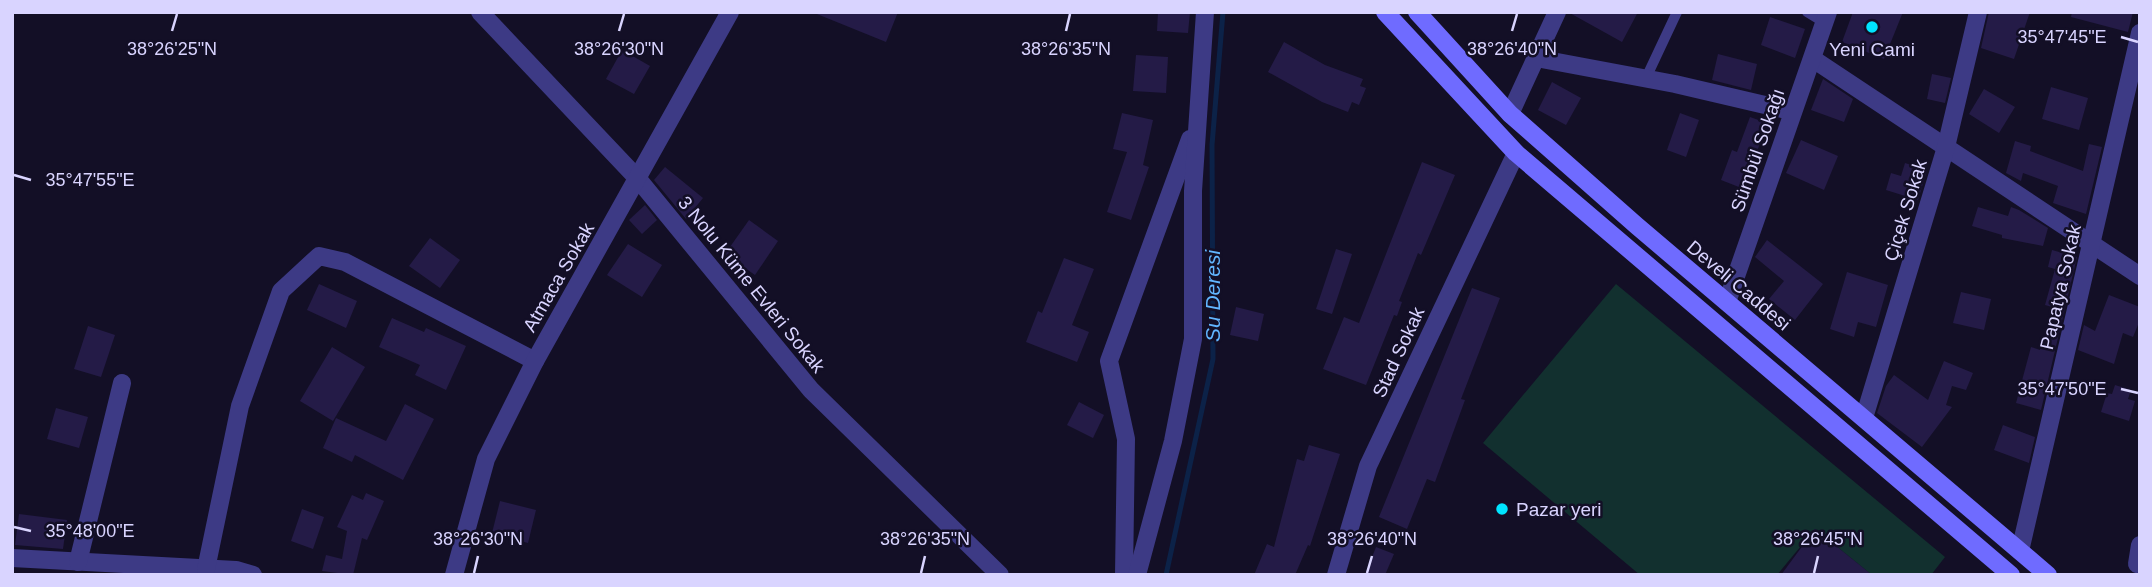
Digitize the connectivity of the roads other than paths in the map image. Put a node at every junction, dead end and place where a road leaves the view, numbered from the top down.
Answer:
1 (480, 12) edge
2 (730, 12) edge
3 (1205, 12) edge
4 (1385, 12) edge
5 (1417, 12) edge
6 (1558, 12) edge
7 (1677, 12) edge
8 (1807, 12) edge
9 (1978, 12) edge
10 (1826, 18) edge
11 (2140, 33) edge
12 (1536, 58) junction
13 (1813, 59) junction
14 (1646, 78) junction
15 (1791, 111) junction
16 (1510, 114) junction
17 (1197, 119) junction
18 (1946, 147) junction
19 (1516, 153) junction
20 (638, 179) junction
21 (2091, 244) junction
22 (2140, 276) edge
23 (1727, 302) junction
24 (535, 361) junction
25 (122, 383) dead end
26 (1864, 418) junction
27 (2140, 545) edge
28 (2020, 551) junction
29 (12, 558) edge
30 (72, 566) edge
31 (2136, 567) edge
32 (206, 569) junction
33 (253, 575) edge
34 (454, 575) edge
35 (1000, 575) edge
36 (1124, 575) edge
37 (1137, 575) edge
38 (1336, 575) edge
39 (2011, 575) edge
40 (2048, 575) edge

1 - 20 street, 3 Nolu Küme Evleri Sokak
2 - 20 street, Atmaca Sokak
3 - 17 street
4 - 19 main road
5 - 16 main road, Develi Caddesi
6 - 12 street
7 - 14 lane
8 - 10 lane
9 - 18 street, Çiçek Sokak
10 - 13 street, Sümbül Sokağı
11 - 21 street, Papatya Sokak
12 - 14 street
12 - 16 street
13 - 15 street, Sümbül Sokağı
13 - 18 street
14 - 15 street
15 - 23 street, Sümbül Sokağı
16 - 23 main road, Develi Caddesi
17 - 36 street
17 - 37 street
18 - 21 street
18 - 26 street, Çiçek Sokak
19 - 38 street, Stad Sokak
19 - 39 main road
20 - 24 street, Atmaca Sokak
20 - 35 street, 3 Nolu Küme Evleri Sokak
21 - 22 street
21 - 28 street, Papatya Sokak
23 - 26 main road, Develi Caddesi
24 - 32 street
24 - 34 street, Atmaca Sokak
25 - 30 street
26 - 28 main road, Develi Caddesi
27 - 31 street
28 - 40 main road, Develi Caddesi
29 - 30 street
30 - 32 street
32 - 33 street

